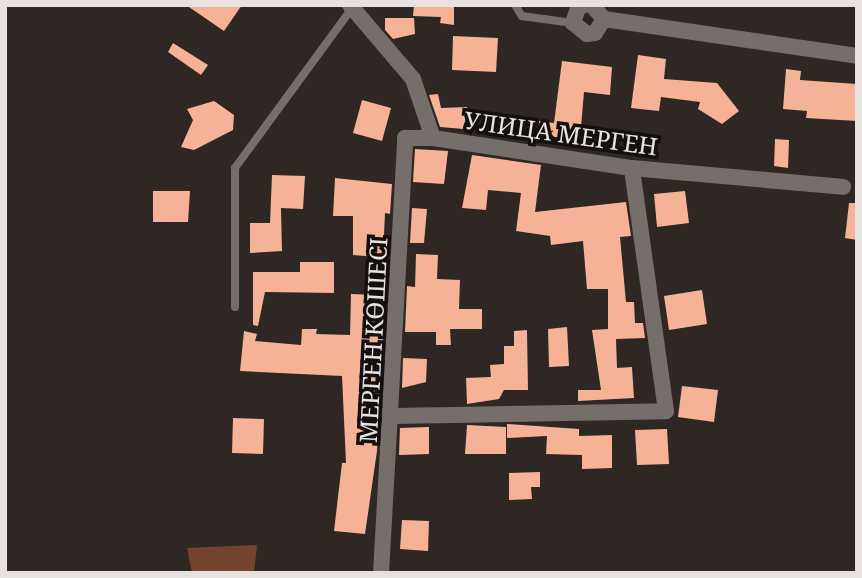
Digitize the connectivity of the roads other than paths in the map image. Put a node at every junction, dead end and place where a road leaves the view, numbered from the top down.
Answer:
1 (515, 5) edge
2 (584, 5) edge
3 (592, 5) edge
4 (350, 8) edge
5 (604, 19) junction
6 (573, 23) junction
7 (857, 56) edge
8 (433, 138) junction
9 (632, 168) junction
10 (843, 187) dead end
11 (235, 307) dead end
12 (393, 416) junction
13 (381, 573) edge

1 - 6 lane
2 - 6 street
3 - 5 street
4 - 8 street, УЛИЦА МЕРГЕН
4 - 11 lane
5 - 6 street
5 - 7 street
8 - 9 street, УЛИЦА МЕРГЕН
8 - 12 street, МЕРГЕН КӨШЕСІ
9 - 10 street, УЛИЦА МЕРГЕН
9 - 12 street
12 - 13 street, МЕРГЕН КӨШЕСІ

